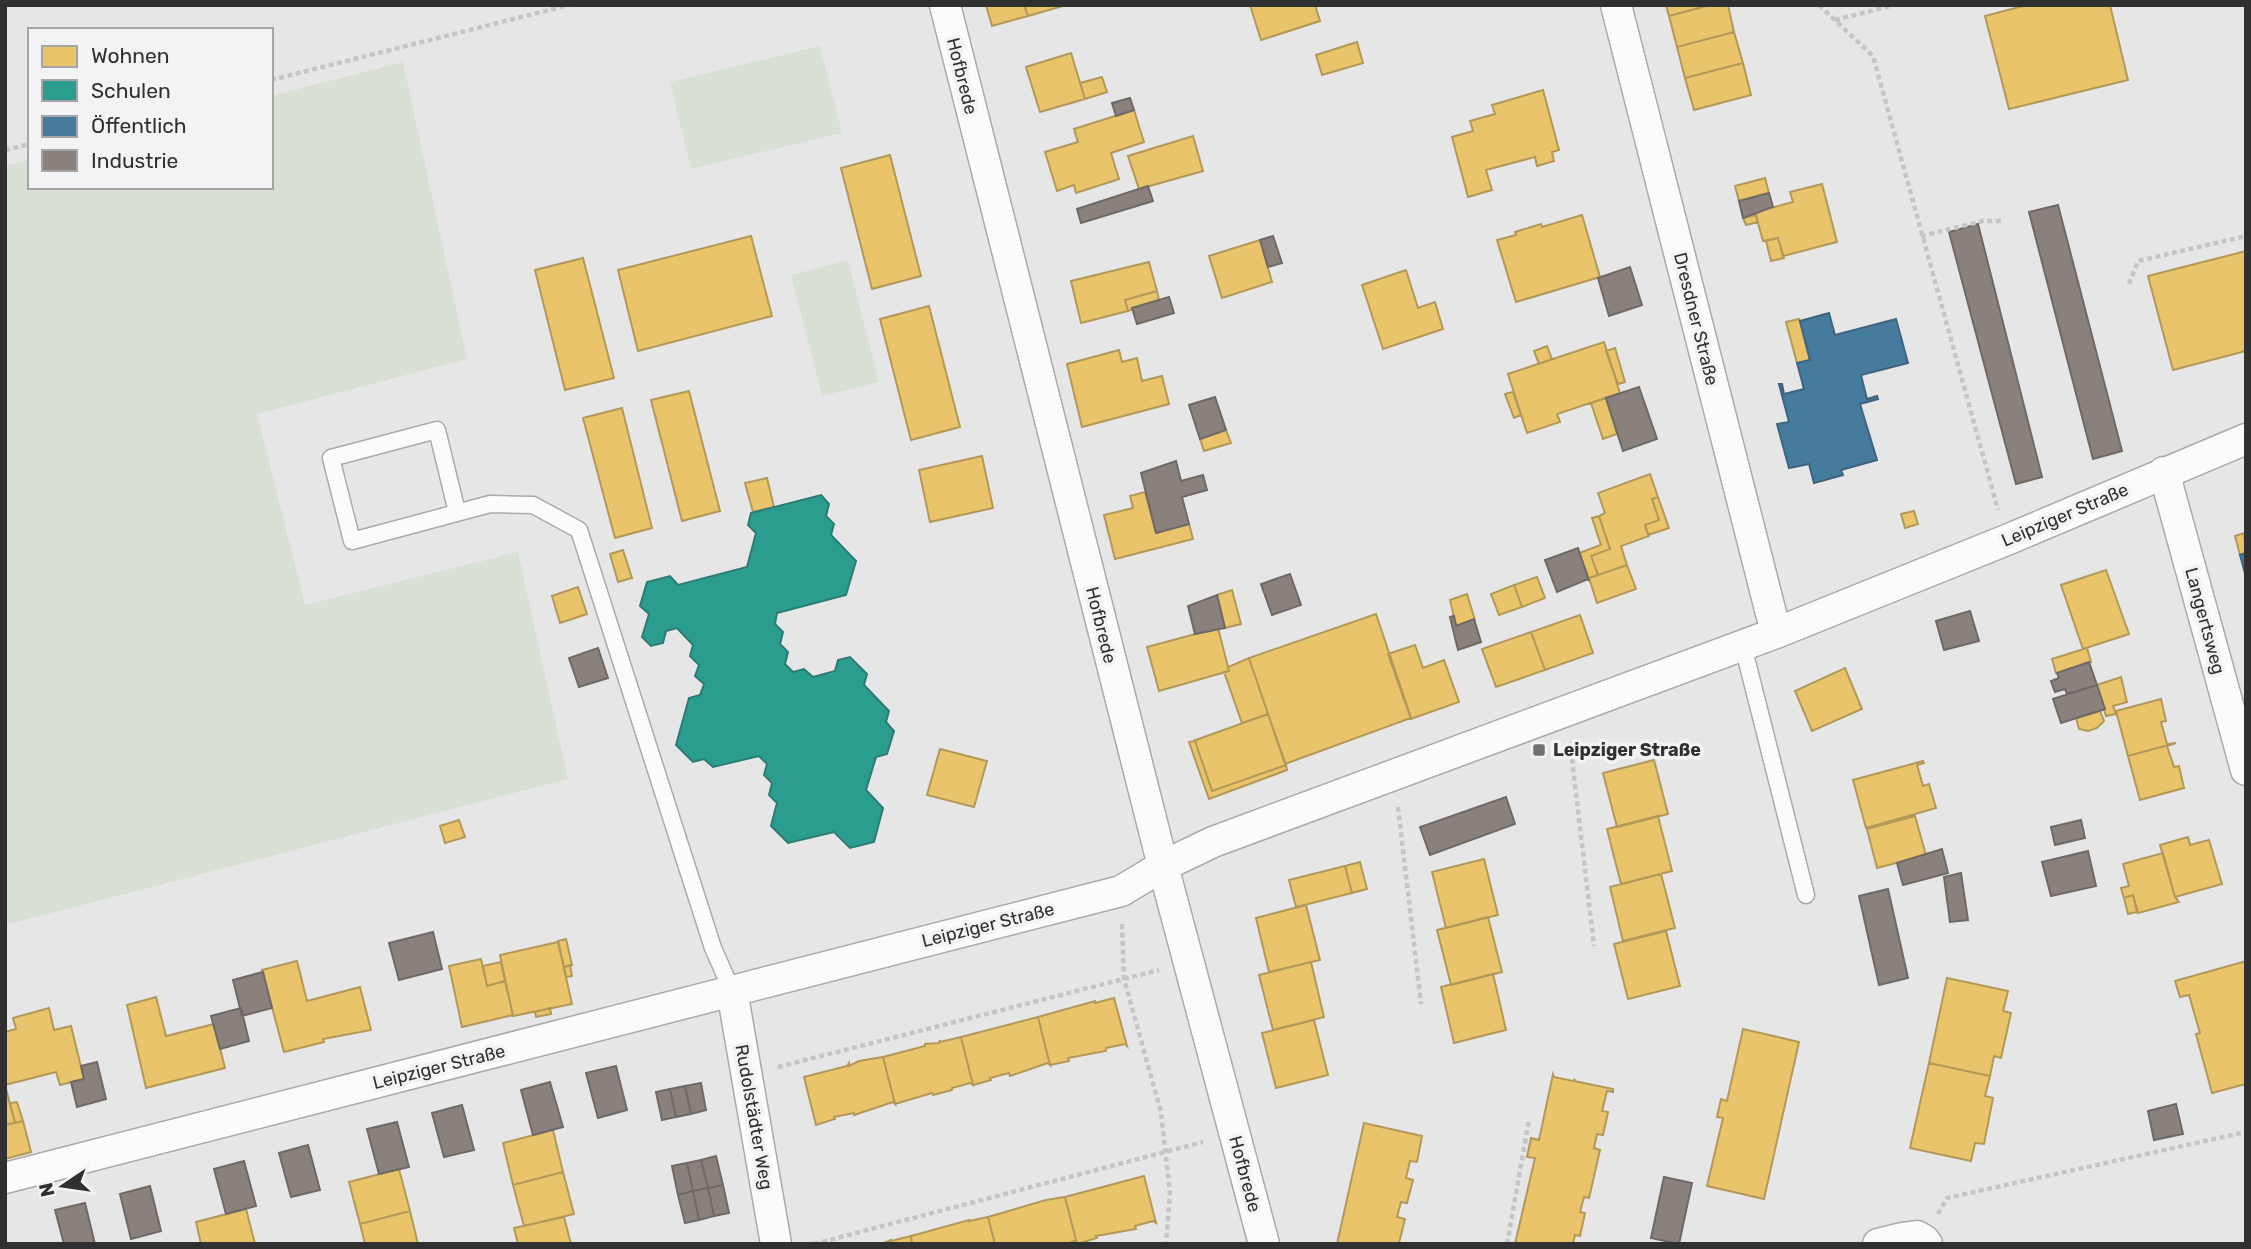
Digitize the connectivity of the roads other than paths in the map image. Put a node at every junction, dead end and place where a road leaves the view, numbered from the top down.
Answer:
1 (945, 5) edge
2 (1616, 5) edge
3 (2246, 439) edge
4 (2164, 472) junction
5 (457, 512) junction
6 (1776, 633) junction
7 (1743, 646) junction
8 (2246, 770) edge
9 (1163, 866) junction
10 (1806, 895) dead end
11 (732, 991) junction
12 (5, 1178) edge
13 (1926, 1242) edge
14 (776, 1244) edge
15 (1264, 1244) edge
16 (1878, 1244) edge

1 - 9 street, Hofbrede
2 - 6 street, Dresdner Straße
3 - 4 street, Leipziger Straße
4 - 6 street, Leipziger Straße
4 - 8 street, Langertsweg
5 - 5 lane
5 - 11 lane
6 - 7 street, Leipziger Straße
7 - 9 street, Leipziger Straße
7 - 10 lane
9 - 11 street, Leipziger Straße
9 - 15 street, Hofbrede
11 - 12 street, Leipziger Straße
11 - 14 street, Rudolstädter Weg
13 - 16 street

